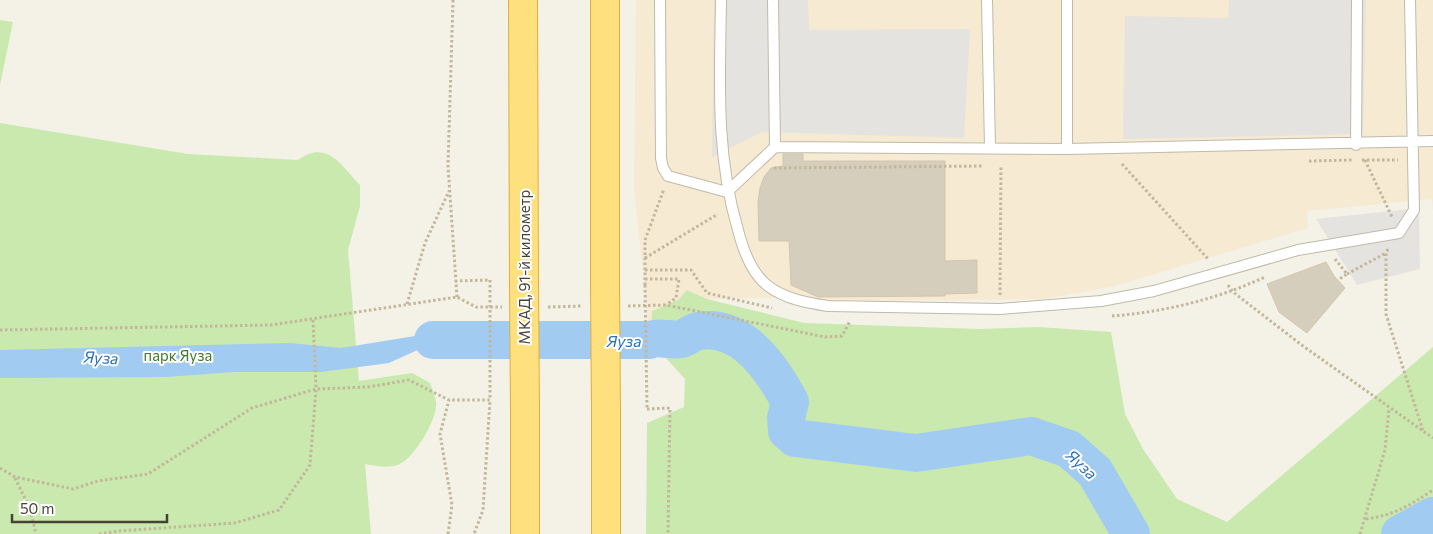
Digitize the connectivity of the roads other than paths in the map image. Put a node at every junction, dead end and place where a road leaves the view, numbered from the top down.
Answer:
1 (523, 0) edge
2 (605, 0) edge
3 (660, 0) edge
4 (721, 0) edge
5 (773, 0) edge
6 (987, 0) edge
7 (1067, 0) edge
8 (1357, 0) edge
9 (1410, 0) edge
10 (1433, 141) edge
11 (1413, 142) junction
12 (1356, 145) junction
13 (776, 147) junction
14 (990, 148) junction
15 (1067, 149) junction
16 (727, 192) junction
17 (525, 534) edge
18 (606, 534) edge

1 - 17 highway, МКАД, 91-й километр, bridge
2 - 18 highway, bridge
3 - 16 lane
4 - 16 lane
5 - 13 lane
6 - 14 lane
7 - 15 lane
8 - 12 lane
9 - 11 lane
10 - 11 lane
11 - 12 lane
11 - 16 lane
12 - 15 lane
13 - 14 lane
13 - 16 lane
14 - 15 lane

